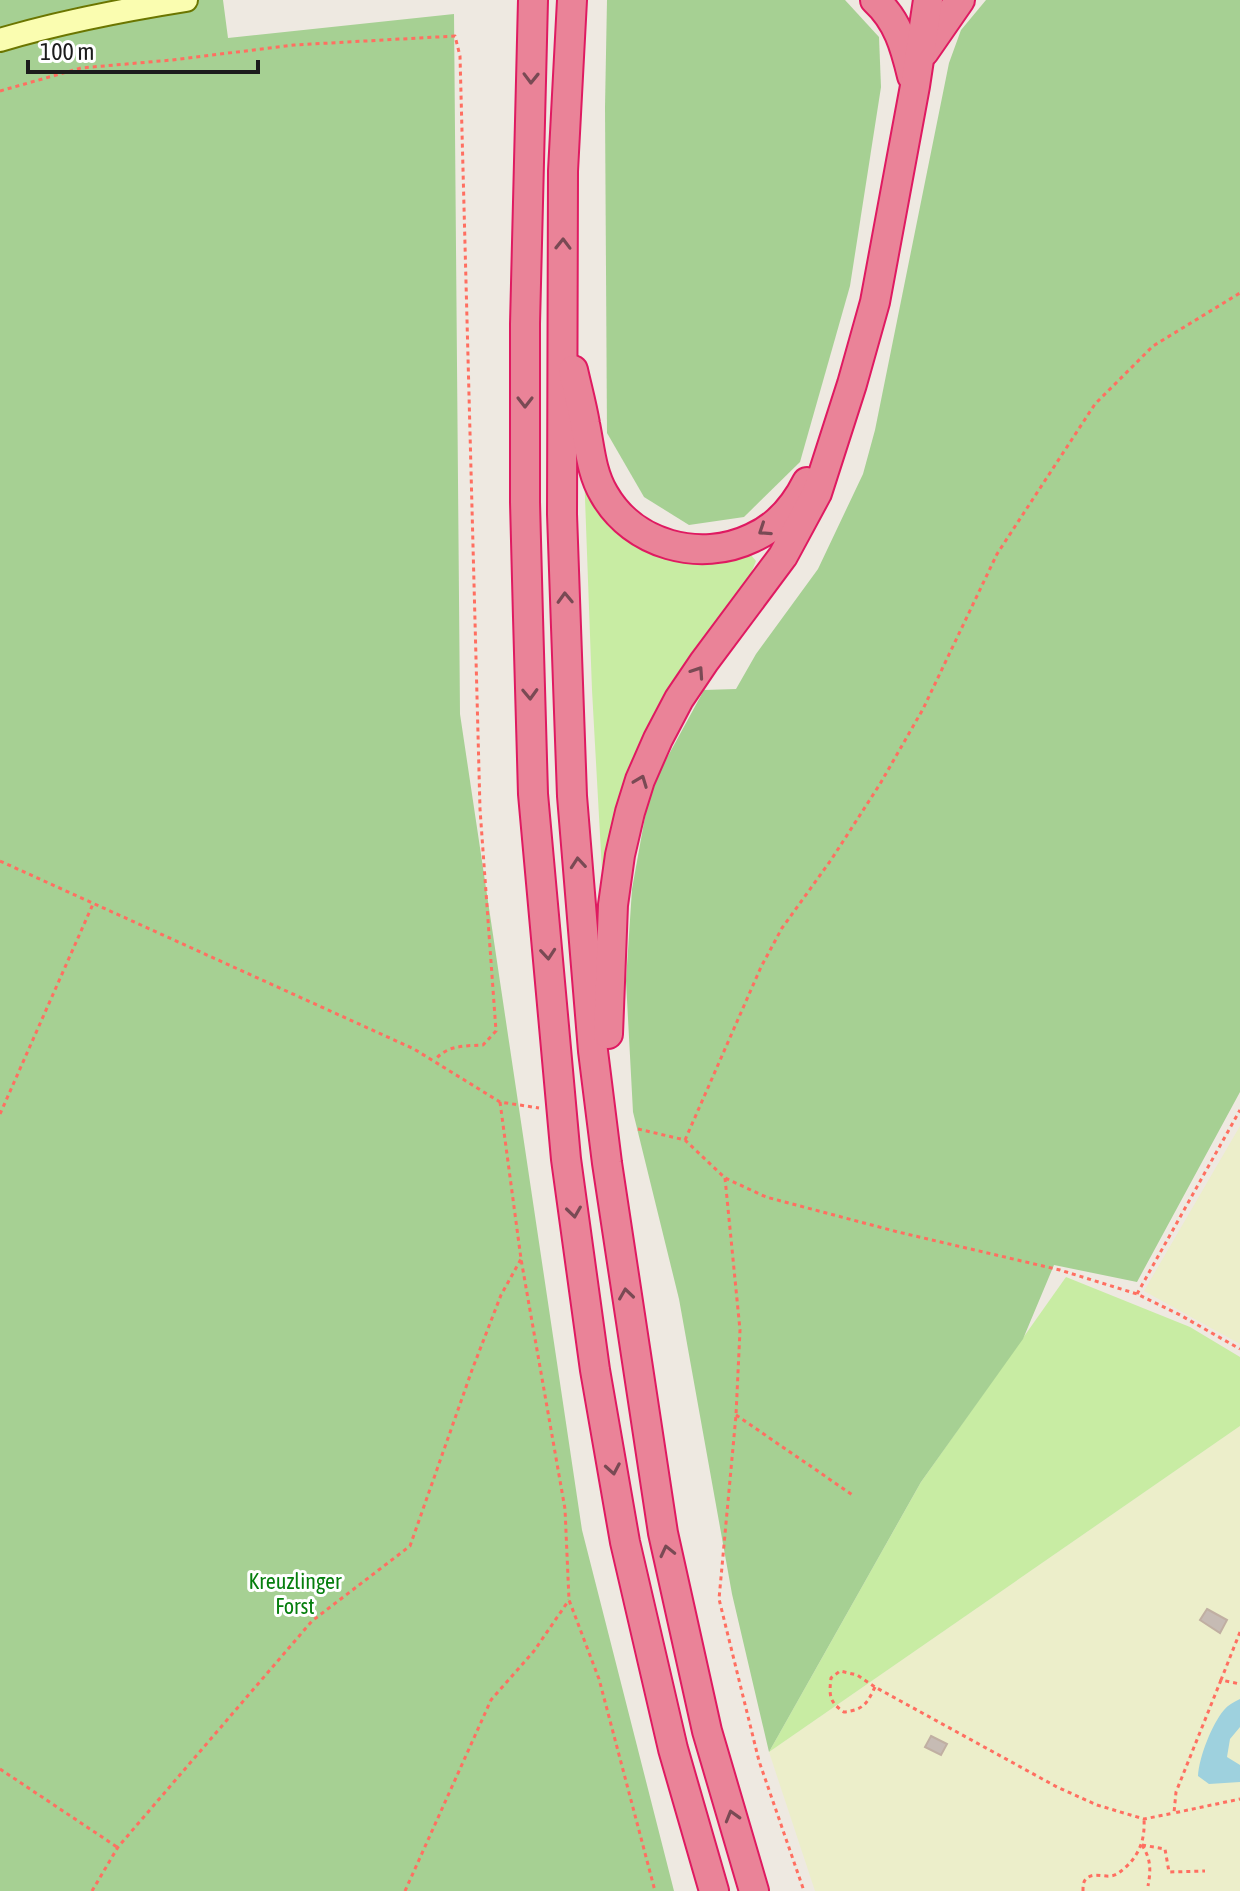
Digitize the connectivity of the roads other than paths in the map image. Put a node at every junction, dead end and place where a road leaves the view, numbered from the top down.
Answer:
1 (186, 0) edge
2 (533, 0) edge
3 (572, 0) edge
4 (875, 0) edge
5 (928, 0) edge
6 (960, 0) edge
7 (0, 40) edge
8 (917, 73) junction
9 (562, 316) junction
10 (839, 422) junction
11 (607, 1163) junction
12 (714, 1891) edge
13 (754, 1891) edge

1 - 7 main road
2 -> 12 highway
9 -> 3 highway
4 - 8 highway
5 - 8 highway
6 - 8 highway
8 - 10 highway
10 -> 9 highway
11 -> 9 highway
11 -> 10 highway
13 -> 11 highway

